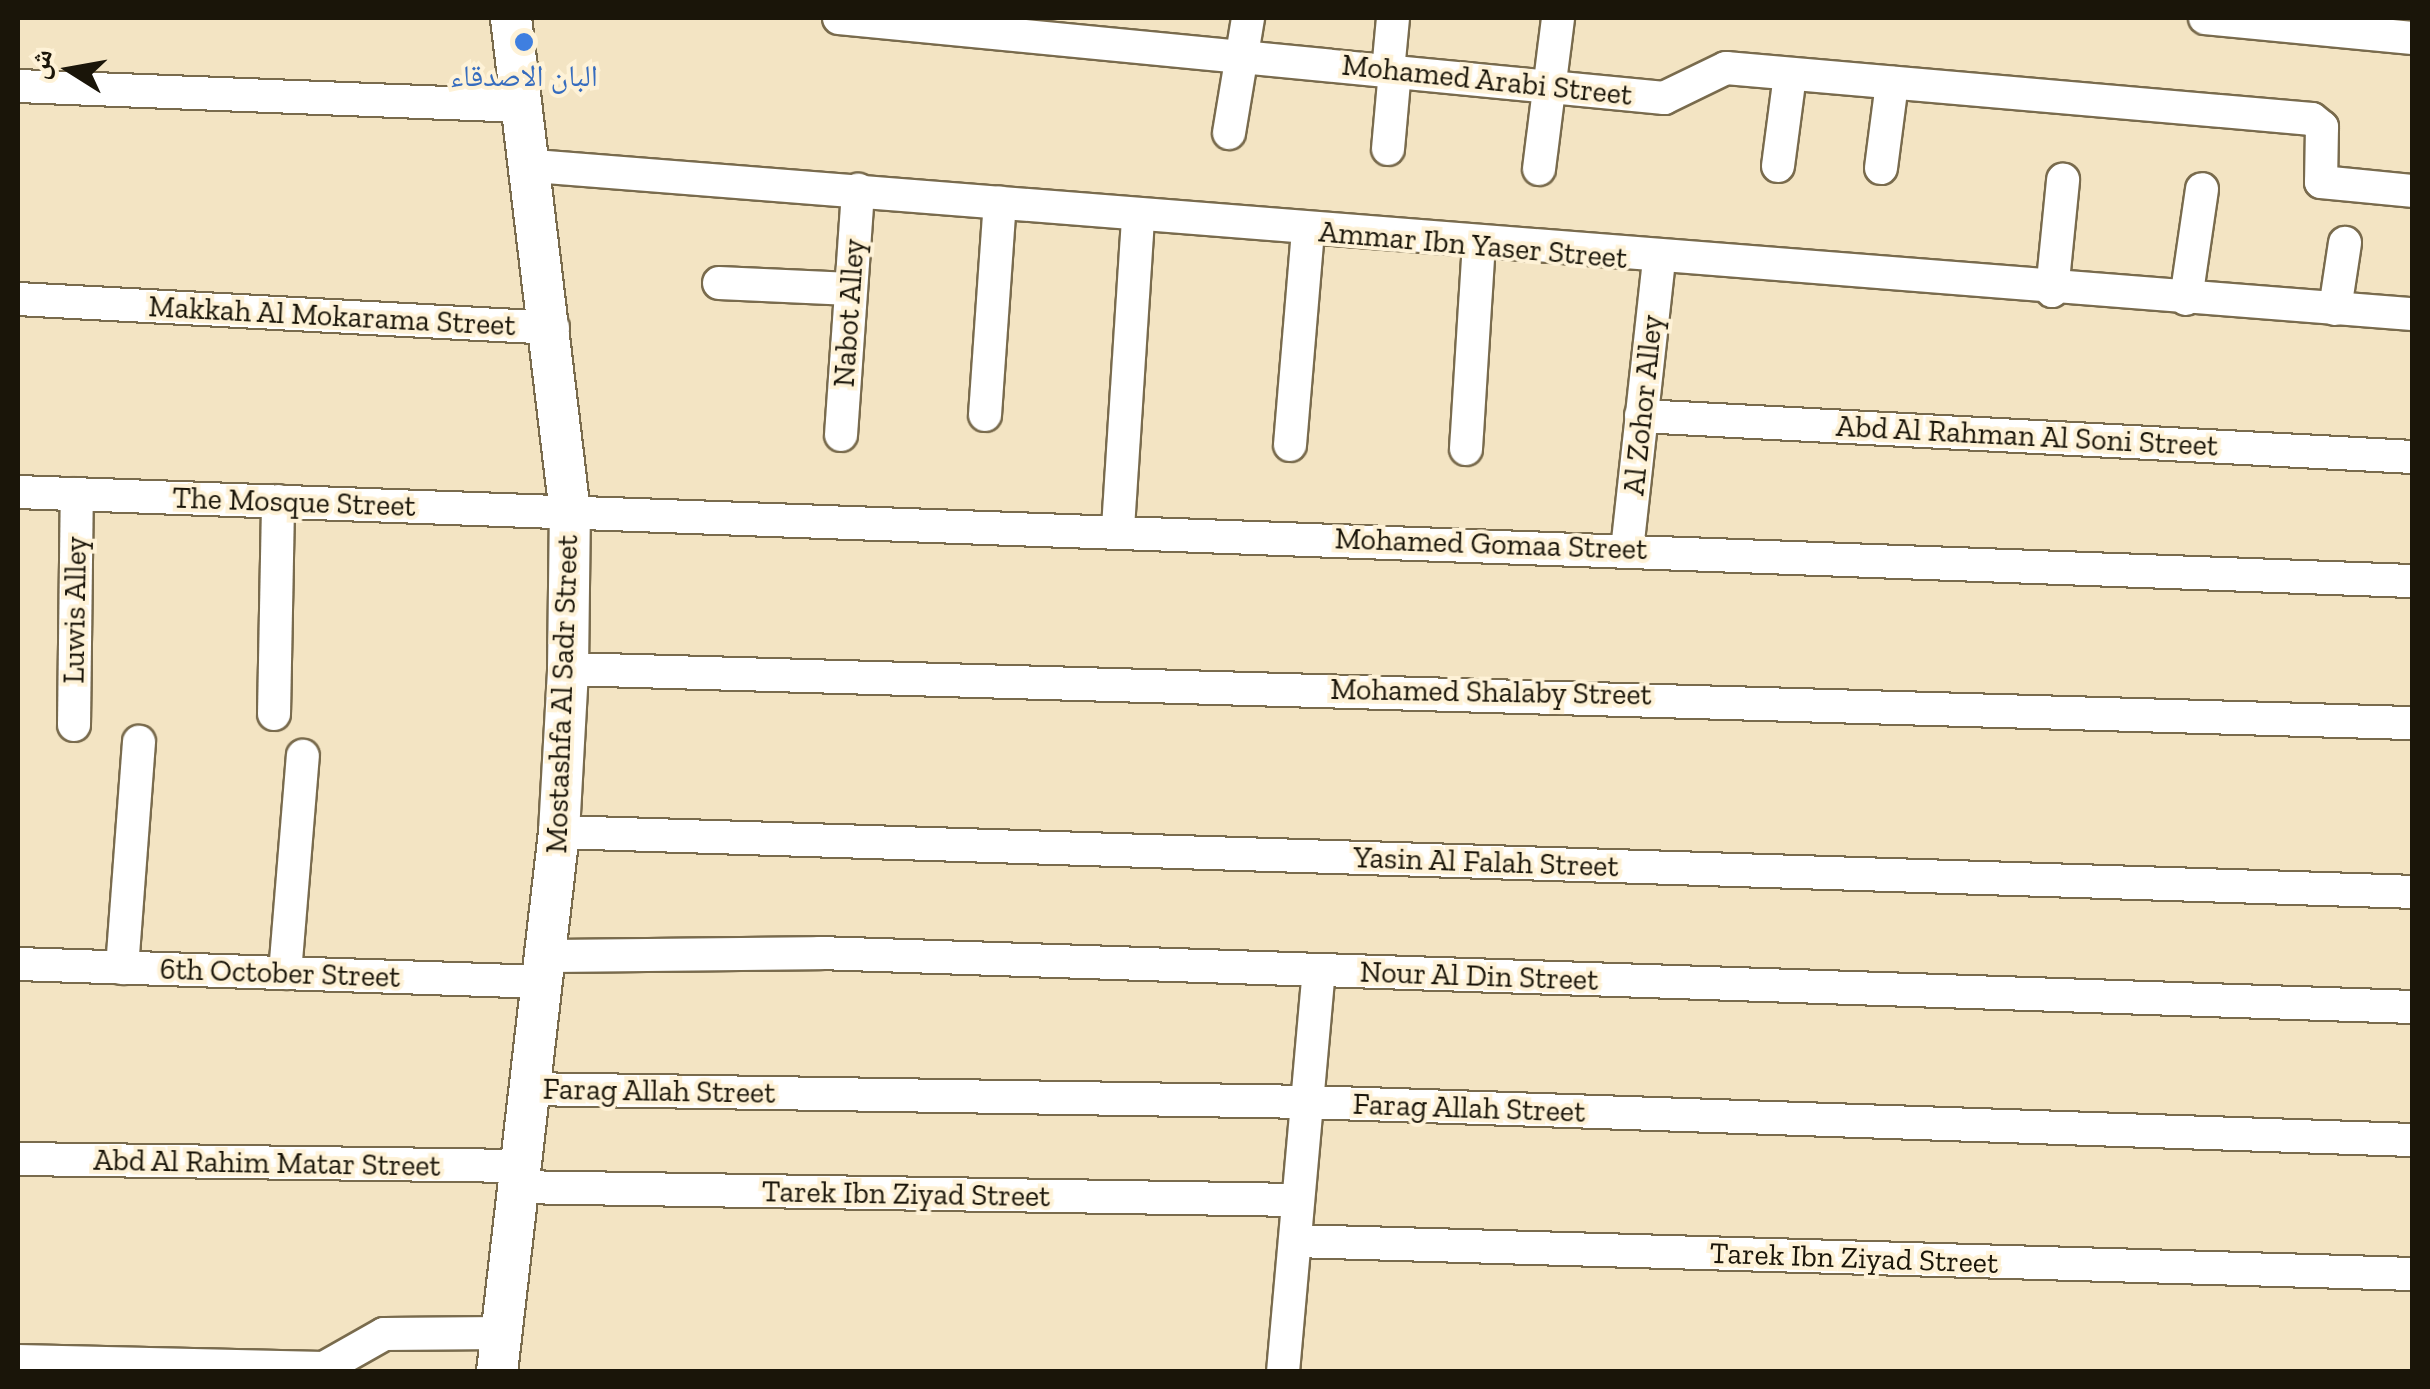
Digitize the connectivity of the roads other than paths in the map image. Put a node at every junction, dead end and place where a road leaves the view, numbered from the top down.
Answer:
1 (511, 18) edge
2 (839, 18) edge
3 (1248, 18) edge
4 (1393, 18) edge
5 (1558, 18) edge
6 (2220, 18) edge
7 (951, 24) edge
8 (1101, 30) edge
9 (2392, 30) edge
10 (1245, 57) junction
11 (1392, 71) junction
12 (1790, 74) junction
13 (1892, 84) junction
14 (18, 86) edge
15 (1550, 86) junction
16 (522, 106) junction
17 (1229, 133) dead end
18 (1388, 149) dead end
19 (534, 166) junction
20 (1778, 166) dead end
21 (1539, 168) dead end
22 (1881, 168) dead end
23 (2063, 180) dead end
24 (2202, 189) dead end
25 (858, 190) junction
26 (2412, 191) edge
27 (1000, 203) junction
28 (1138, 215) junction
29 (1308, 230) junction
30 (2345, 242) dead end
31 (1479, 245) junction
32 (1659, 261) junction
33 (719, 283) dead end
34 (851, 289) junction
35 (2052, 291) junction
36 (18, 299) edge
37 (2186, 300) junction
38 (2336, 309) junction
39 (2412, 314) edge
40 (553, 328) junction
41 (986, 415) dead end
42 (1641, 416) junction
43 (840, 435) dead end
44 (1290, 445) dead end
45 (1466, 449) dead end
46 (2412, 457) edge
47 (18, 492) edge
48 (76, 494) junction
49 (278, 502) junction
50 (570, 513) junction
51 (1118, 528) junction
52 (1627, 550) junction
53 (2412, 581) edge
54 (568, 668) junction
55 (274, 714) dead end
56 (2412, 723) edge
57 (74, 725) dead end
58 (139, 742) dead end
59 (302, 756) dead end
60 (559, 832) junction
61 (2412, 892) edge
62 (18, 964) edge
63 (122, 968) junction
64 (544, 969) junction
65 (1319, 971) junction
66 (285, 973) junction
67 (2412, 1007) edge
68 (526, 1089) junction
69 (1307, 1102) junction
70 (2412, 1140) edge
71 (18, 1160) edge
72 (515, 1177) junction
73 (1298, 1200) junction
74 (1294, 1241) junction
75 (2412, 1274) edge
76 (499, 1352) edge
77 (18, 1362) edge
78 (1283, 1372) edge

1 - 16 street, Mostashfa Al Sadr Street
2 - 7 street, Mohamed Arabi Street
3 - 10 street
4 - 11 street
5 - 15 street
6 - 9 street
7 - 8 street, Mohamed Arabi Street
8 - 10 street, Mohamed Arabi Street
10 - 11 street, Mohamed Arabi Street
10 - 17 street
11 - 15 street, Mohamed Arabi Street
11 - 18 street
12 - 13 street, Mohamed Arabi Street
12 - 15 street, Mohamed Arabi Street
12 - 20 street
13 - 22 street
13 - 26 street, Mohamed Arabi Street
14 - 16 street
15 - 21 street
16 - 19 street, Mostashfa Al Sadr Street
19 - 25 street, Ammar Ibn Yaser Street
19 - 40 street, Mostashfa Al Sadr Street
23 - 35 street
24 - 37 street
25 - 27 street, Ammar Ibn Yaser Street
25 - 34 street, Nabot Alley
27 - 28 street, Ammar Ibn Yaser Street
27 - 41 street
28 - 29 street, Ammar Ibn Yaser Street
28 - 51 street
29 - 31 street, Ammar Ibn Yaser Street
29 - 44 street
30 - 38 street
31 - 32 street, Ammar Ibn Yaser Street
31 - 45 street
32 - 35 street, Ammar Ibn Yaser Street
32 - 42 street, Al Zohor Alley
33 - 34 street
34 - 43 street, Nabot Alley
35 - 37 street, Ammar Ibn Yaser Street
36 - 40 street, Makkah Al Mokarama Street
37 - 38 street, Ammar Ibn Yaser Street
38 - 39 street, Ammar Ibn Yaser Street
40 - 50 street, Mostashfa Al Sadr Street
42 - 46 street, Abd Al Rahman Al Soni Street
42 - 52 street, Al Zohor Alley
47 - 48 street, The Mosque Street
48 - 49 street, The Mosque Street
48 - 57 street, Luwis Alley
49 - 50 street, The Mosque Street
49 - 55 street
50 - 51 street, Mohamed Gomaa Street
50 - 54 street, Mostashfa Al Sadr Street
51 - 52 street, Mohamed Gomaa Street
52 - 53 street, Mohamed Gomaa Street
54 - 56 street, Mohamed Shalaby Street
54 - 60 street, Mostashfa Al Sadr Street
58 - 63 street
59 - 66 street
60 - 61 street, Yasin Al Falah Street
60 - 64 street, Mostashfa Al Sadr Street
62 - 63 street, 6th October Street
63 - 66 street, 6th October Street
64 - 65 street, Nour Al Din Street
64 - 66 street, 6th October Street
64 - 68 street, Mostashfa Al Sadr Street
65 - 67 street, Nour Al Din Street
65 - 69 street
68 - 69 street, Farag Allah Street
68 - 72 street, Mostashfa Al Sadr Street
69 - 70 street, Farag Allah Street
69 - 73 street
71 - 72 street, Abd Al Rahim Matar Street
72 - 73 street, Tarek Ibn Ziyad Street
72 - 76 street, Mostashfa Al Sadr Street
73 - 74 street
74 - 75 street, Tarek Ibn Ziyad Street
74 - 78 street
76 - 77 street

